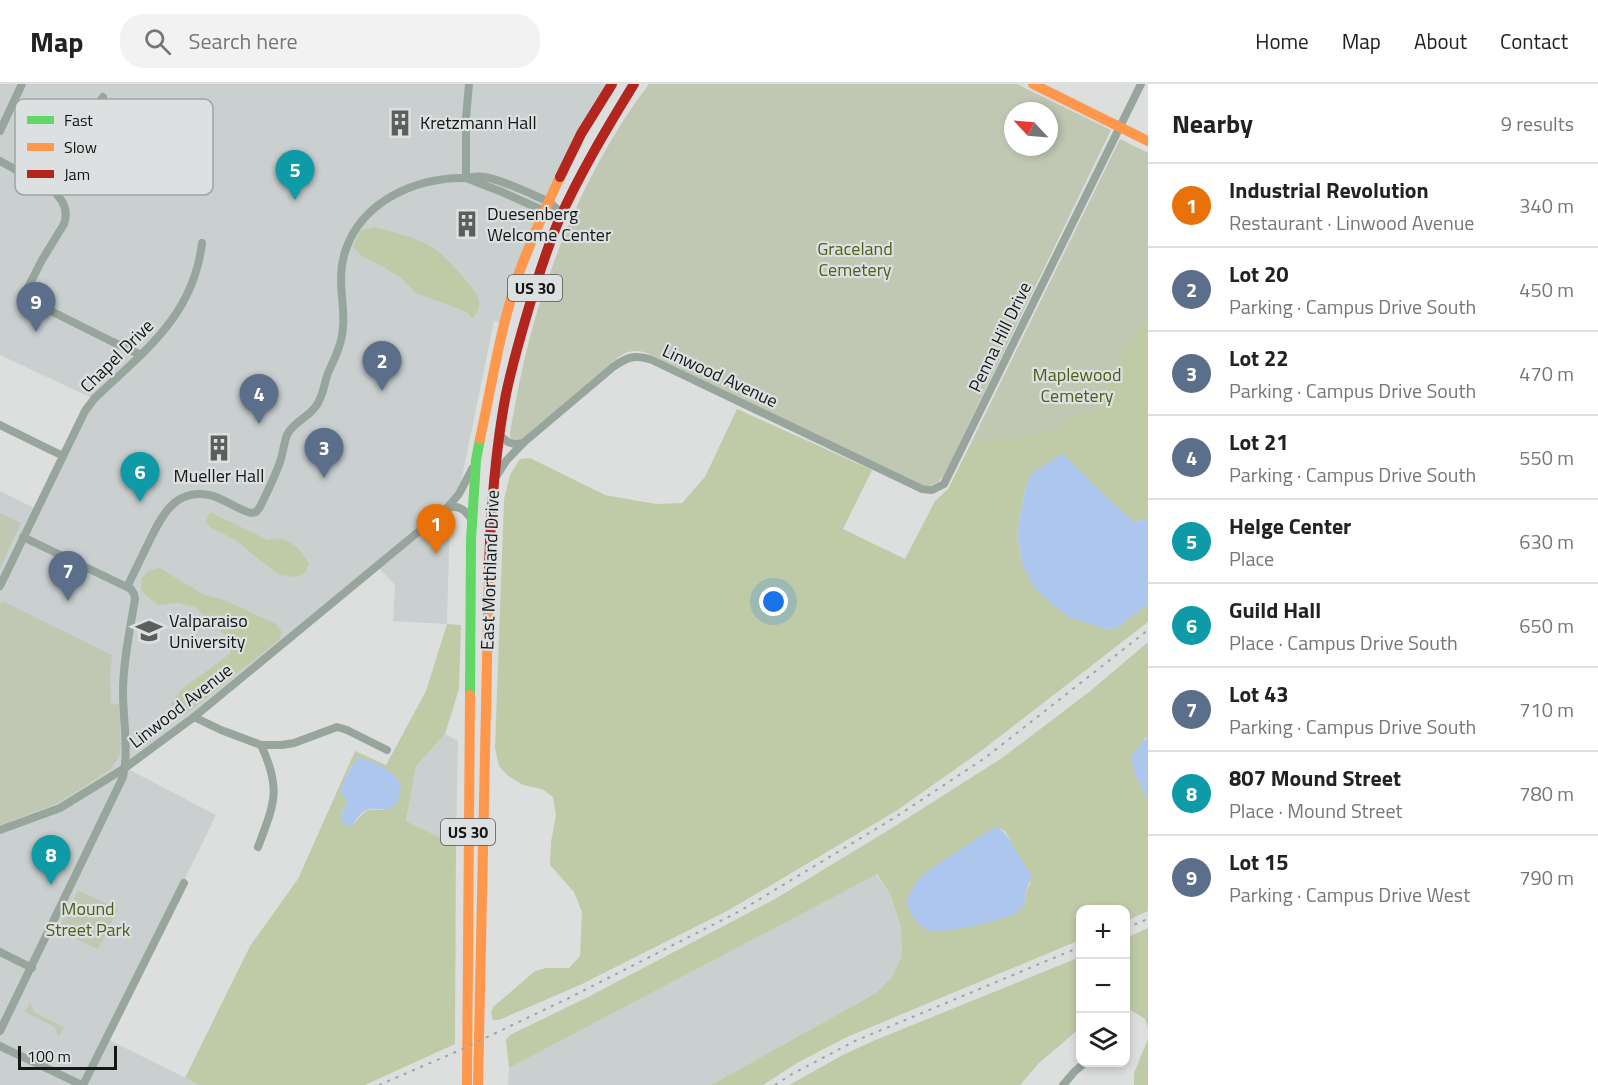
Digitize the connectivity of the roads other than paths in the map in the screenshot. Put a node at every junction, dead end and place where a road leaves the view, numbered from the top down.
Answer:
1 (22, 84) edge
2 (469, 84) edge
3 (612, 84) edge
4 (634, 84) edge
5 (1033, 84) edge
6 (1141, 84) edge
7 (1121, 126) junction
8 (0, 131) edge
9 (1148, 141) edge
10 (0, 161) edge
11 (15, 169) edge
12 (466, 178) junction
13 (58, 195) edge
14 (546, 206) junction
15 (562, 214) junction
16 (202, 243) dead end
17 (141, 355) junction
18 (0, 425) edge
19 (499, 434) junction
20 (824, 442) joint
21 (523, 443) junction
22 (63, 456) junction
23 (476, 460) junction
24 (494, 481) junction
25 (447, 509) junction
26 (472, 520) junction
27 (23, 537) junction
28 (0, 586) edge
29 (127, 587) junction
30 (194, 717) junction
31 (261, 745) junction
32 (387, 750) dead end
33 (125, 768) junction
34 (0, 830) edge
35 (258, 847) dead end
36 (184, 883) dead end
37 (0, 952) edge
38 (32, 968) junction
39 (0, 1031) edge
40 (0, 1046) edge
41 (1080, 1067) edge
42 (83, 1085) edge
43 (467, 1085) edge
44 (478, 1085) edge
45 (1063, 1085) edge

1 - 8 street
2 - 12 street
3 - 14 main road, East Morthland Drive / US 30
4 - 15 main road, East Morthland Drive / US 30
5 - 7 main road
6 - 7 street, Penna Hill Drive
7 - 9 main road
7 - 20 street, Penna Hill Drive
10 - 11 street
12 - 14 street
12 - 29 street
13 - 17 street
14 - 15 street
14 - 23 main road, East Morthland Drive / US 30
15 - 19 main road, East Morthland Drive / US 30
16 - 17 street, Chapel Drive
17 - 22 street, Chapel Drive
18 - 22 street
19 - 21 street
19 - 24 main road, East Morthland Drive / US 30
20 - 21 street, Linwood Avenue
21 - 24 street, Linwood Avenue
22 - 27 street, Chapel Drive
23 - 25 street, Linwood Avenue
23 - 26 main road, East Morthland Drive / US 30
24 - 44 main road, East Morthland Drive / US 30
25 - 26 street
25 - 30 street, Linwood Avenue
26 - 43 main road, East Morthland Drive / US 30
27 - 28 street, Chapel Drive
27 - 29 street
29 - 33 street
30 - 31 street
30 - 33 street, Linwood Avenue
31 - 32 street
31 - 35 street
33 - 34 street, Linwood Avenue
33 - 38 street
36 - 42 street
37 - 38 street
38 - 39 street
40 - 42 street
41 - 45 street

